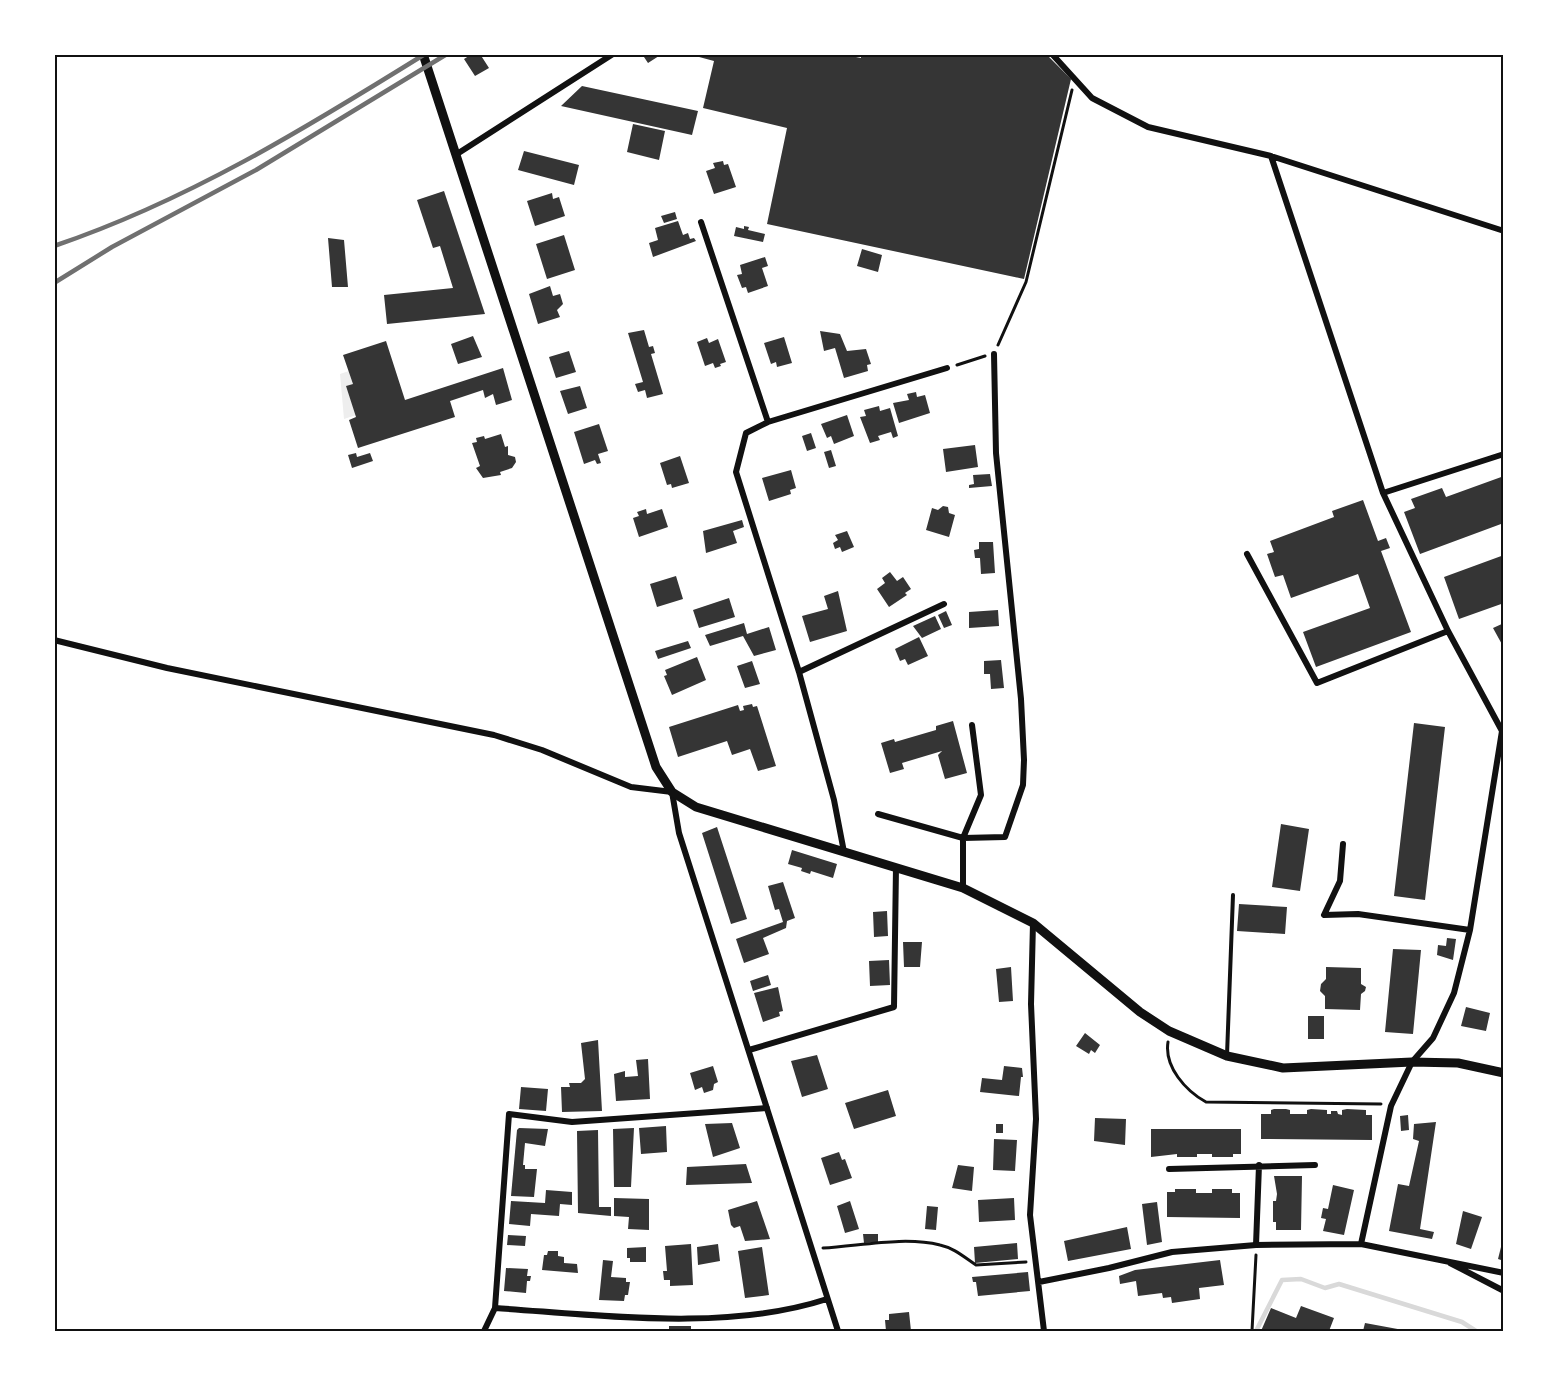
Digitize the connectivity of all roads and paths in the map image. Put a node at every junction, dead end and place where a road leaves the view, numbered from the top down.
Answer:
1 (423, 54) edge
2 (613, 54) edge
3 (1052, 54) edge
4 (1075, 79) junction
5 (457, 154) junction
6 (1271, 156) junction
7 (701, 222) dead end
8 (1504, 231) edge
9 (994, 354) junction
10 (947, 368) joint
11 (768, 422) junction
12 (1504, 454) edge
13 (1383, 493) junction
14 (1247, 554) dead end
15 (944, 604) dead end
16 (1448, 632) junction
17 (54, 640) edge
18 (799, 672) junction
19 (972, 725) dead end
20 (672, 792) junction
21 (878, 814) dead end
22 (963, 838) junction
23 (1343, 843) dead end
24 (844, 852) junction
25 (896, 867) junction
26 (963, 888) junction
27 (1233, 895) dead end
28 (1033, 923) junction
29 (1470, 930) junction
30 (1169, 1031) junction
31 (749, 1050) junction
32 (1227, 1056) junction
33 (1412, 1062) junction
34 (1504, 1073) edge
35 (1391, 1106) junction
36 (767, 1108) junction
37 (1259, 1165) junction
38 (1315, 1165) dead end
39 (1168, 1169) dead end
40 (1361, 1244) junction
41 (1256, 1245) junction
42 (1444, 1260) junction
43 (1037, 1261) junction
44 (817, 1263) junction
45 (1504, 1273) edge
46 (1039, 1282) junction
47 (1504, 1291) edge
48 (827, 1299) junction
49 (495, 1308) junction
50 (484, 1331) edge
51 (838, 1331) edge
52 (1044, 1331) edge
53 (1252, 1331) edge

1 - 5 street
2 - 5 street
3 - 4 street
4 - 6 street
4 - 9 path
5 - 20 street
6 - 8 street
6 - 13 street
7 - 11 street
9 - 10 path
9 - 22 street
10 - 11 street
11 - 18 street
12 - 13 street
13 - 16 street
14 - 16 street
15 - 18 street
16 - 29 street
17 - 20 street
18 - 24 street
19 - 22 street
20 - 24 street
20 - 31 street
21 - 22 street
22 - 26 street
23 - 29 street
24 - 25 street
25 - 26 street
25 - 31 street
26 - 28 street
27 - 32 lane
28 - 30 street
28 - 43 street
29 - 33 street
30 - 32 street
30 - 35 path
31 - 36 street
32 - 33 street
33 - 34 street
33 - 35 street
35 - 40 street
36 - 44 street
36 - 49 street
37 - 38 street
37 - 39 street
37 - 41 street
40 - 41 street
40 - 42 street
41 - 46 street
41 - 53 path
42 - 45 street
42 - 47 street
43 - 44 path
43 - 46 street
44 - 48 street
46 - 52 street
48 - 49 street
48 - 51 street
49 - 50 street

